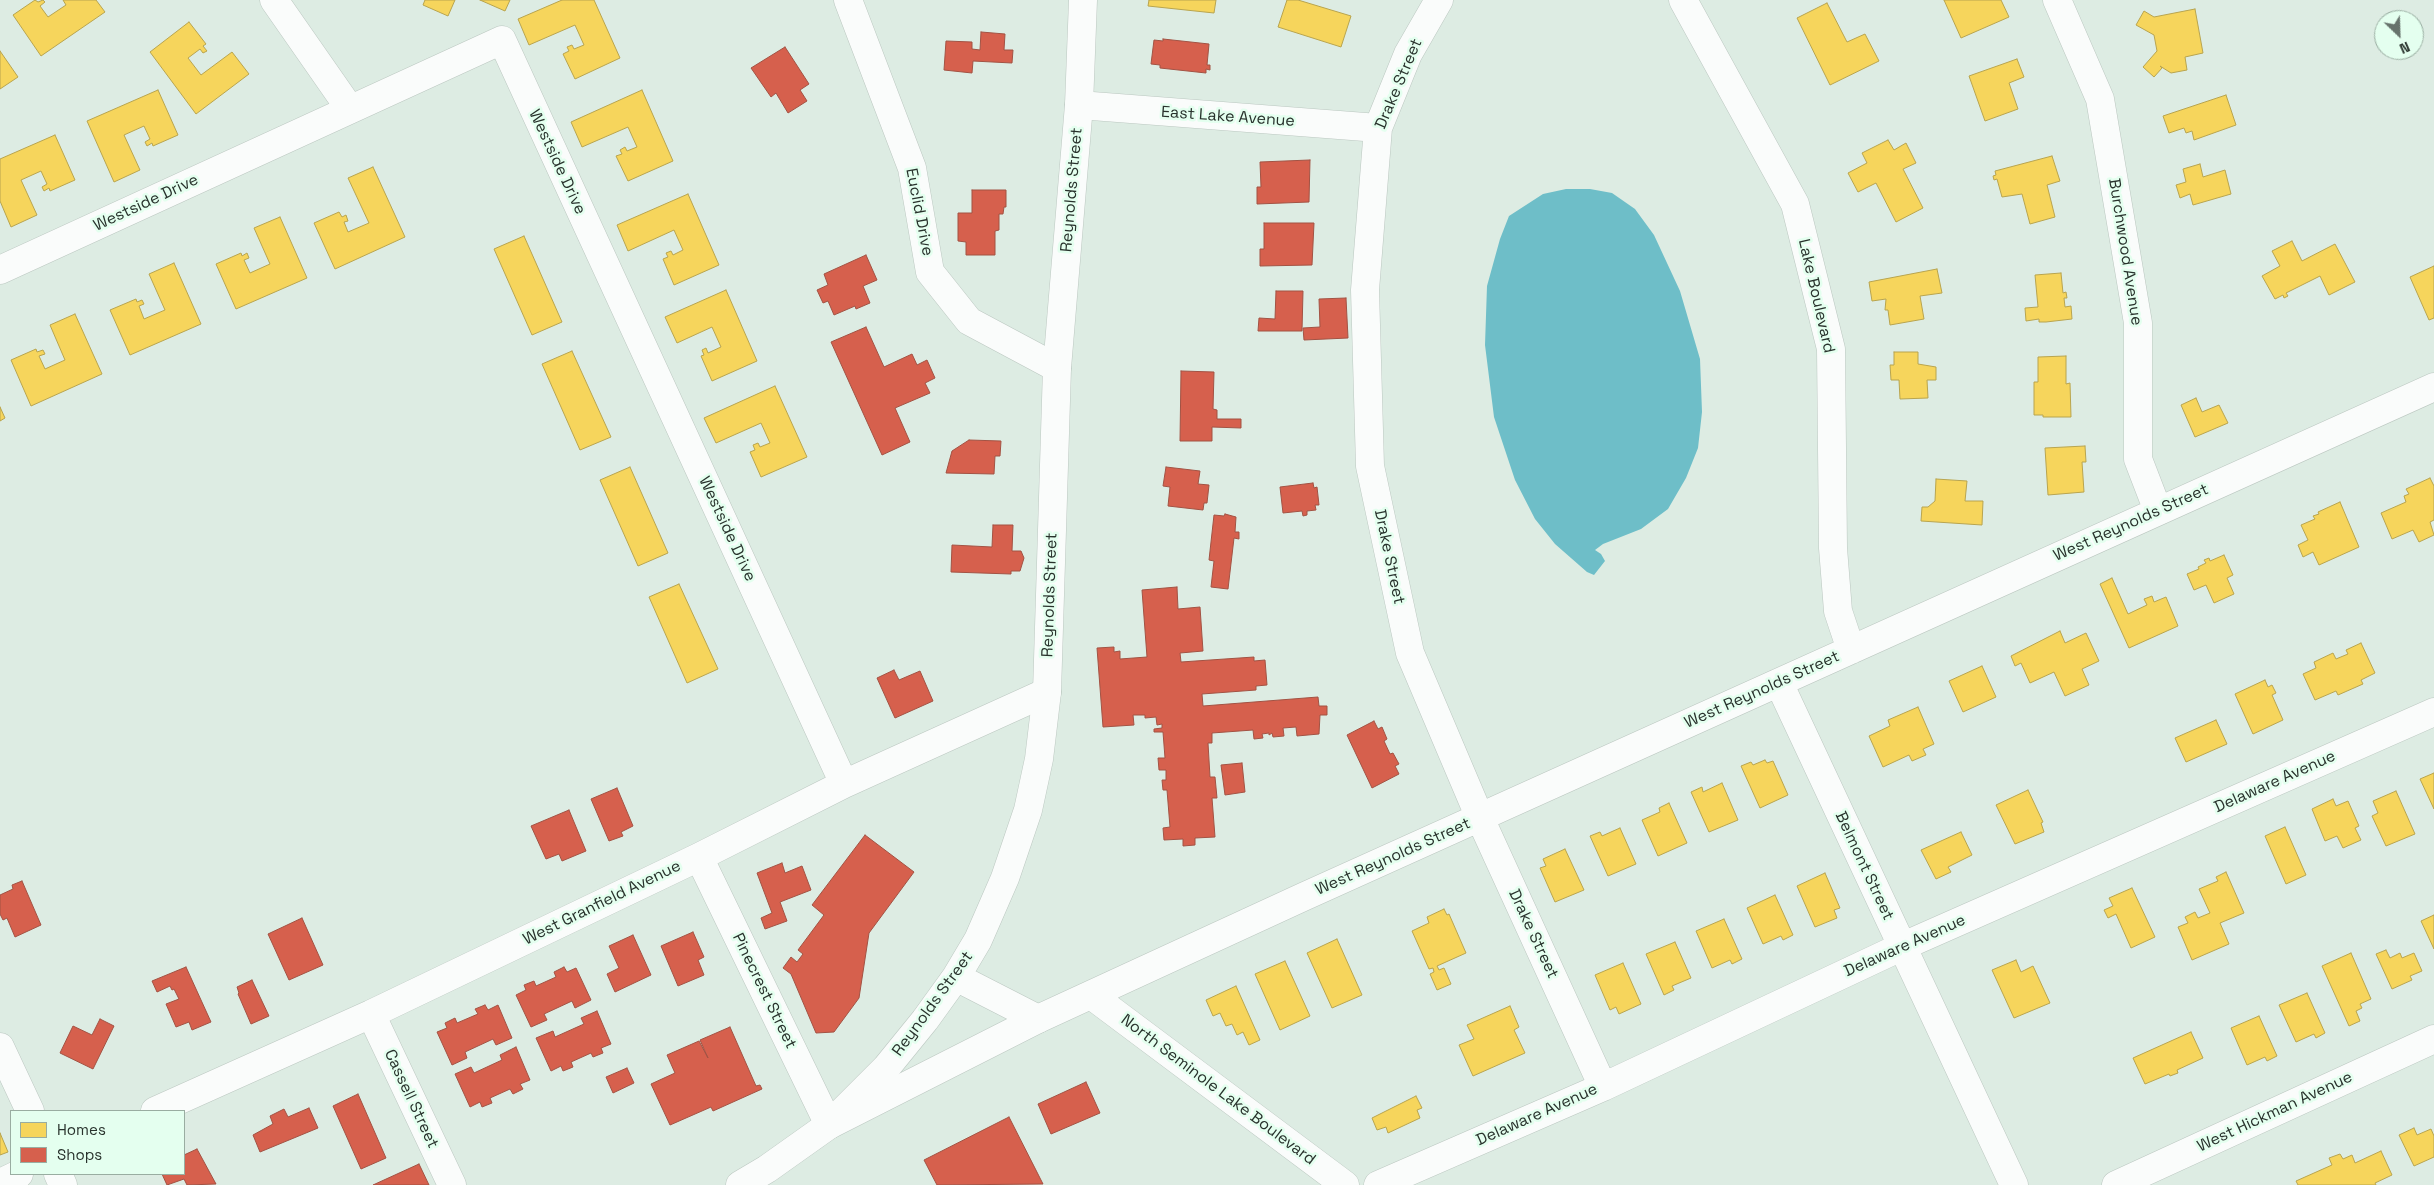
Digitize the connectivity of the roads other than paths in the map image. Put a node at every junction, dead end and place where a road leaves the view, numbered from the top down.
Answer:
1 (274, 0) edge
2 (848, 0) edge
3 (1084, 0) edge
4 (1438, 0) edge
5 (2057, 0) edge
6 (1687, 1) edge
7 (1079, 105) junction
8 (350, 110) junction
9 (1378, 128) junction
10 (0, 270) edge
11 (1057, 368) junction
12 (2434, 387) edge
13 (2158, 511) junction
14 (1851, 650) junction
15 (1779, 683) junction
16 (1048, 692) junction
17 (2434, 712) edge
18 (844, 784) junction
19 (1480, 818) junction
20 (699, 857) junction
21 (1901, 947) junction
22 (956, 977) junction
23 (1091, 995) junction
24 (371, 1014) junction
25 (1038, 1019) junction
26 (2434, 1039) edge
27 (0, 1047) edge
28 (1603, 1086) junction
29 (30, 1110) edge
30 (158, 1110) edge
31 (829, 1125) junction
32 (17, 1175) edge
33 (0, 1183) edge
34 (452, 1185) edge
35 (740, 1185) edge
36 (1345, 1185) edge
37 (1378, 1185) edge
38 (2014, 1185) edge
39 (2116, 1185) edge

1 - 8 street
2 - 11 street, Euclid Drive
3 - 7 street, Reynolds Street
4 - 9 street, Drake Street
5 - 13 street, Burchwood Avenue
6 - 14 street, Lake Boulevard
7 - 9 street, East Lake Avenue
7 - 11 street, Reynolds Street
8 - 10 street, Westside Drive
8 - 18 street, Westside Drive
9 - 19 street, Drake Street
11 - 16 street, Reynolds Street
12 - 13 street, West Reynolds Street
13 - 14 street, West Reynolds Street
14 - 15 street, West Reynolds Street
15 - 19 street, West Reynolds Street
15 - 21 street, Belmont Street
16 - 18 street, West Granfield Avenue
16 - 22 street, Reynolds Street
17 - 21 street, Delaware Avenue
18 - 20 street, West Granfield Avenue
19 - 23 street, West Reynolds Street
19 - 28 street, Drake Street
20 - 24 street, West Granfield Avenue
20 - 31 street, Pinecrest Street
21 - 28 street, Delaware Avenue
21 - 38 street, Belmont Street
22 - 25 street
22 - 31 street, Reynolds Street
23 - 25 street, Reynolds Street
23 - 36 street, North Seminole Lake Boulevard
24 - 30 street, West Granfield Avenue
24 - 34 street, Cassell Street
25 - 31 street, Reynolds Street
26 - 39 street, West Hickman Avenue
27 - 29 street
28 - 37 street, Delaware Avenue
31 - 35 street, Reynolds Street
32 - 33 street

